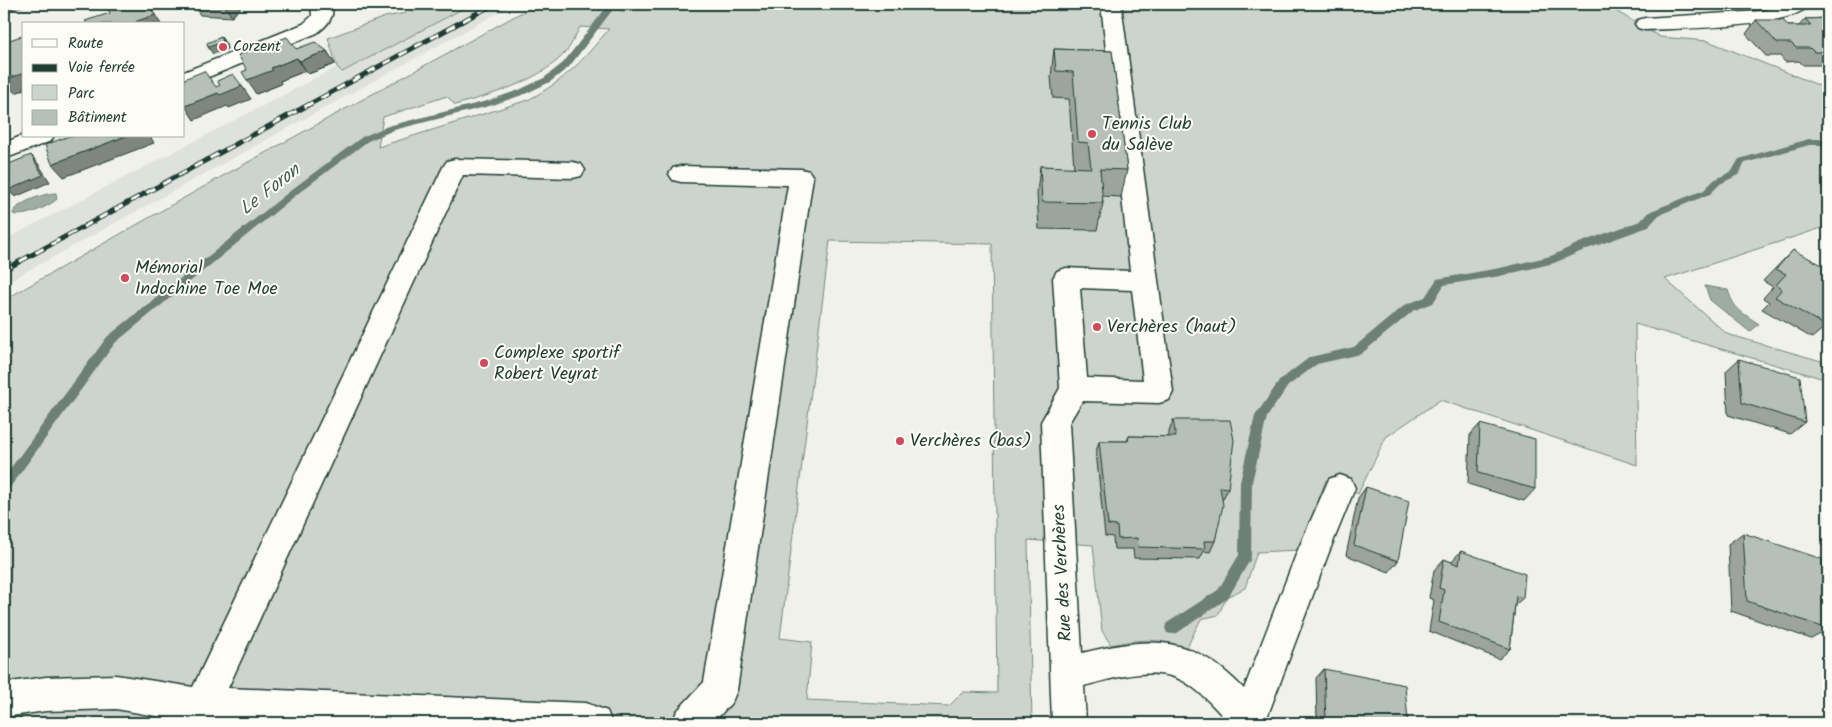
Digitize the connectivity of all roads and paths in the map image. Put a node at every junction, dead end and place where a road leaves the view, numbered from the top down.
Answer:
1 (321, 4) edge
2 (1111, 4) edge
3 (1800, 4) edge
4 (1644, 24) dead end
5 (185, 80) edge
6 (37, 138) edge
7 (4, 151) edge
8 (573, 170) dead end
9 (681, 174) dead end
10 (1144, 281) junction
11 (1074, 389) junction
12 (1340, 488) dead end
13 (1067, 673) junction
14 (4, 700) edge
15 (203, 705) junction
16 (1248, 721) edge
17 (595, 723) edge
18 (689, 723) edge
19 (1069, 723) edge

1 - 5 street
2 - 10 street
3 - 4 street
6 - 7 street
8 - 15 street
9 - 18 street
10 - 11 street
10 - 11 street
11 - 13 street, Rue des Verchères
12 - 16 street
13 - 16 street
13 - 19 street, Rue des Verchères
14 - 15 street
15 - 17 street

